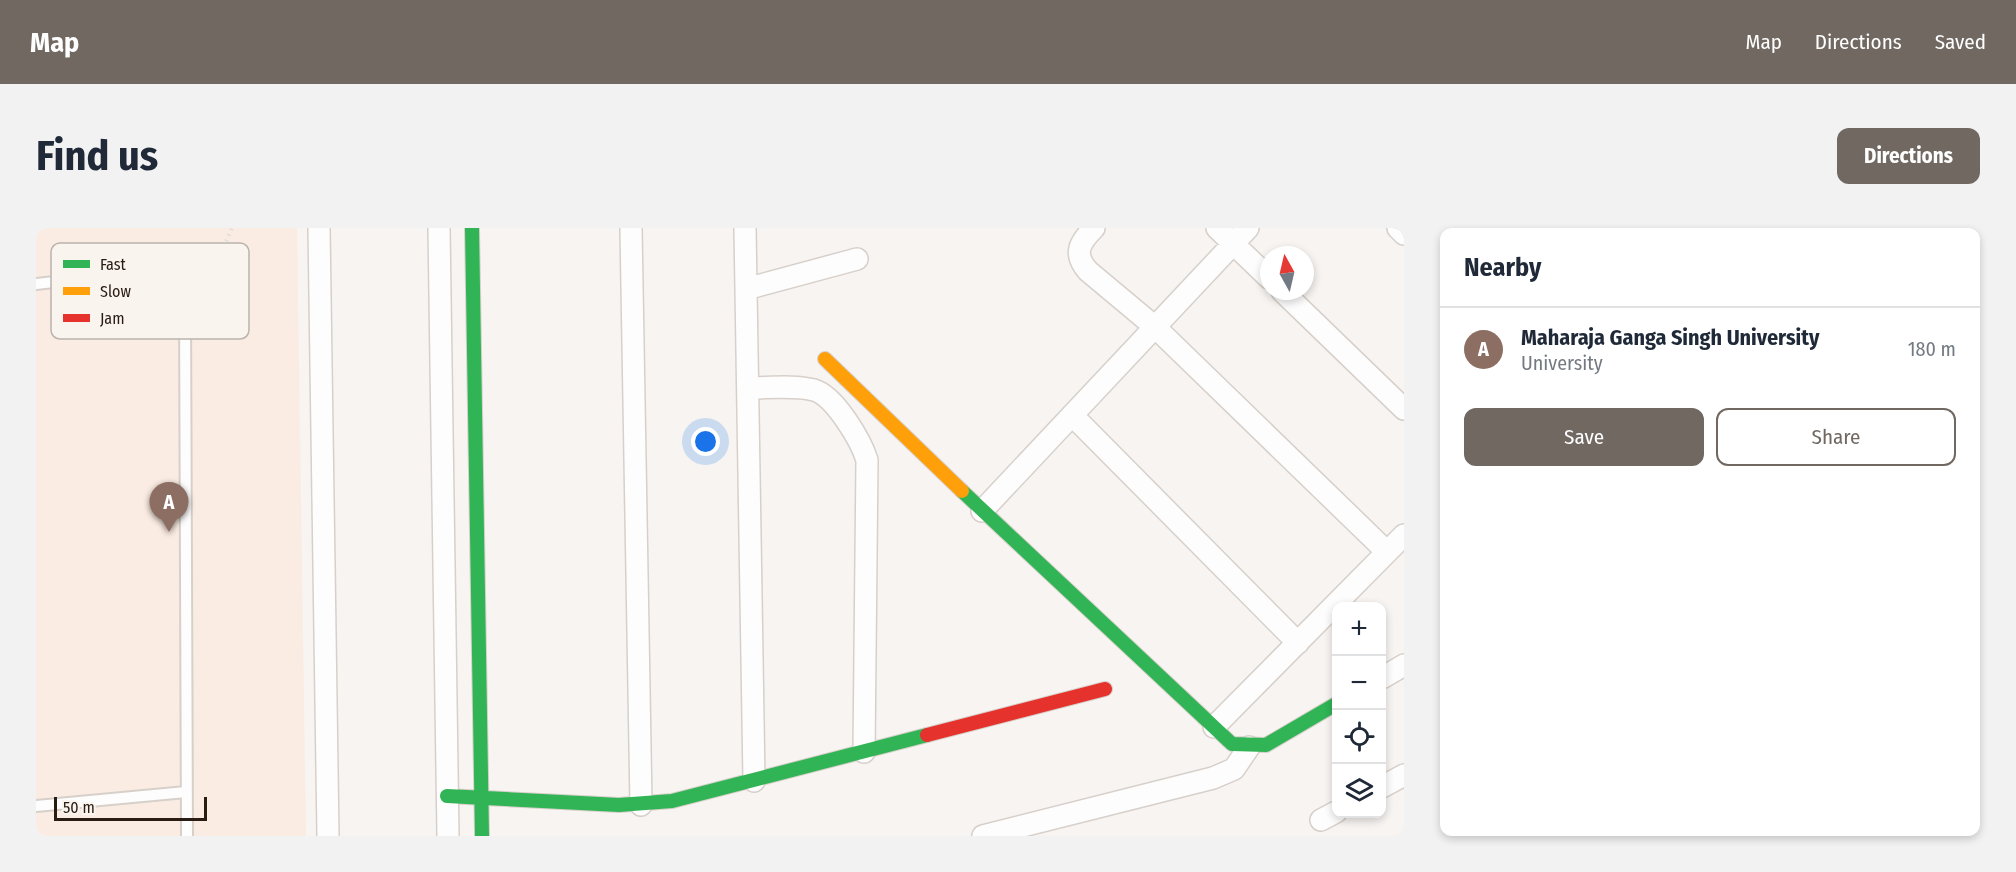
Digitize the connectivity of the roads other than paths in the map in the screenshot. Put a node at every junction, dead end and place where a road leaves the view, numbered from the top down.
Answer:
1 (319, 228) edge
2 (439, 228) edge
3 (472, 228) edge
4 (631, 228) edge
5 (745, 228) edge
6 (1094, 228) edge
7 (1217, 228) edge
8 (1248, 228) edge
9 (1398, 228) edge
10 (1404, 234) edge
11 (1233, 244) junction
12 (857, 259) dead end
13 (1260, 270) edge
14 (51, 282) edge
15 (36, 284) edge
16 (746, 289) junction
17 (1291, 300) edge
18 (1155, 327) junction
19 (185, 339) edge
20 (825, 359) dead end
21 (748, 388) junction
22 (1404, 409) edge
23 (1072, 415) junction
24 (982, 511) junction
25 (1404, 535) edge
26 (1387, 552) junction
27 (1298, 643) junction
28 (1404, 665) edge
29 (1386, 676) edge
30 (1105, 688) dead end
31 (1332, 706) edge
32 (1214, 727) junction
33 (1249, 747) junction
34 (864, 752) junction
35 (1404, 775) edge
36 (754, 781) junction
37 (1386, 785) edge
38 (186, 792) junction
39 (447, 796) junction
40 (481, 798) junction
41 (641, 805) junction
42 (36, 806) edge
43 (187, 836) edge
44 (327, 836) edge
45 (448, 836) edge
46 (482, 836) edge
47 (983, 836) edge

1 - 44 street
2 - 39 street
3 - 40 street
4 - 41 street
5 - 16 street
6 - 18 street
7 - 11 street
8 - 11 street
9 - 10 street
11 - 13 street
11 - 18 street
12 - 16 street
14 - 15 lane
16 - 21 street
17 - 22 street
18 - 23 street
18 - 26 street
19 - 38 lane
20 - 24 street
21 - 34 street
21 - 36 street
23 - 24 street
23 - 27 street
24 - 32 street
25 - 26 street
26 - 27 street
27 - 32 street
28 - 29 street
30 - 34 street
31 - 33 street
32 - 33 street
33 - 47 street
34 - 36 street
35 - 37 street
36 - 41 street
38 - 42 lane
38 - 43 lane
39 - 40 street
39 - 45 street
40 - 41 street
40 - 46 street

